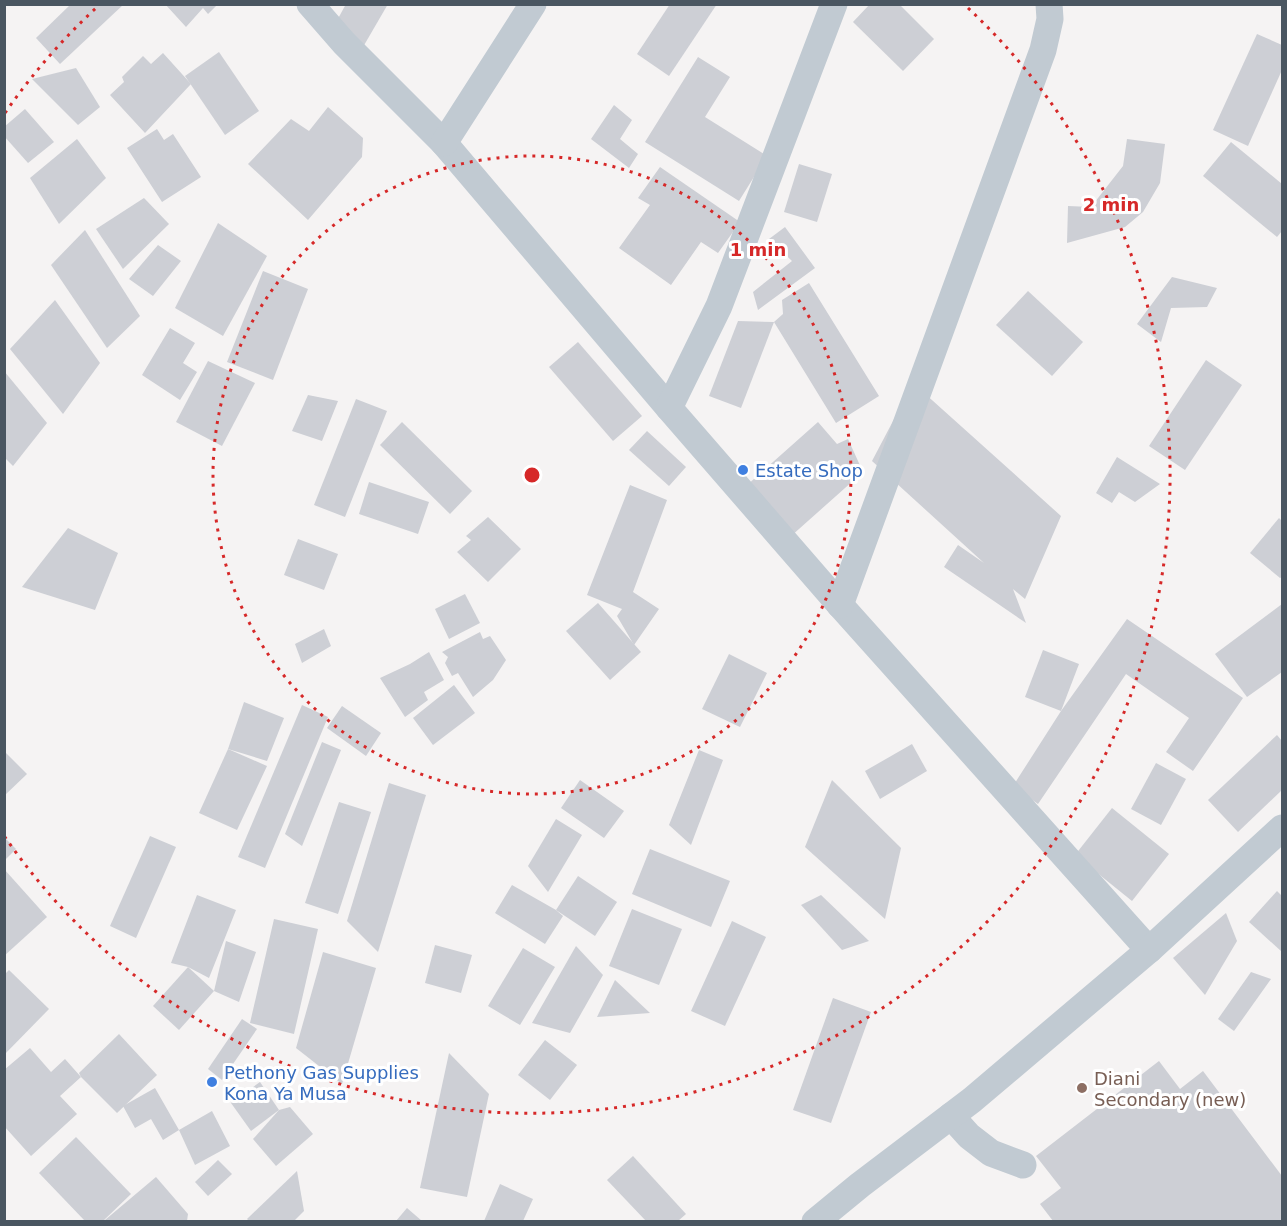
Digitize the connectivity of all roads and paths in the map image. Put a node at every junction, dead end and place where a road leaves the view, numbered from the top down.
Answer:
1 (310, 4) edge
2 (533, 4) edge
3 (834, 4) edge
4 (1049, 4) edge
5 (444, 143) junction
6 (669, 408) junction
7 (840, 605) junction
8 (1282, 828) edge
9 (1149, 950) junction
10 (951, 1116) junction
11 (1023, 1165) dead end
12 (815, 1221) edge

1 - 5 street
2 - 5 street
3 - 6 street
4 - 7 street
5 - 6 street
6 - 7 street
7 - 9 street
8 - 9 street
9 - 10 street
10 - 11 street
10 - 12 street

